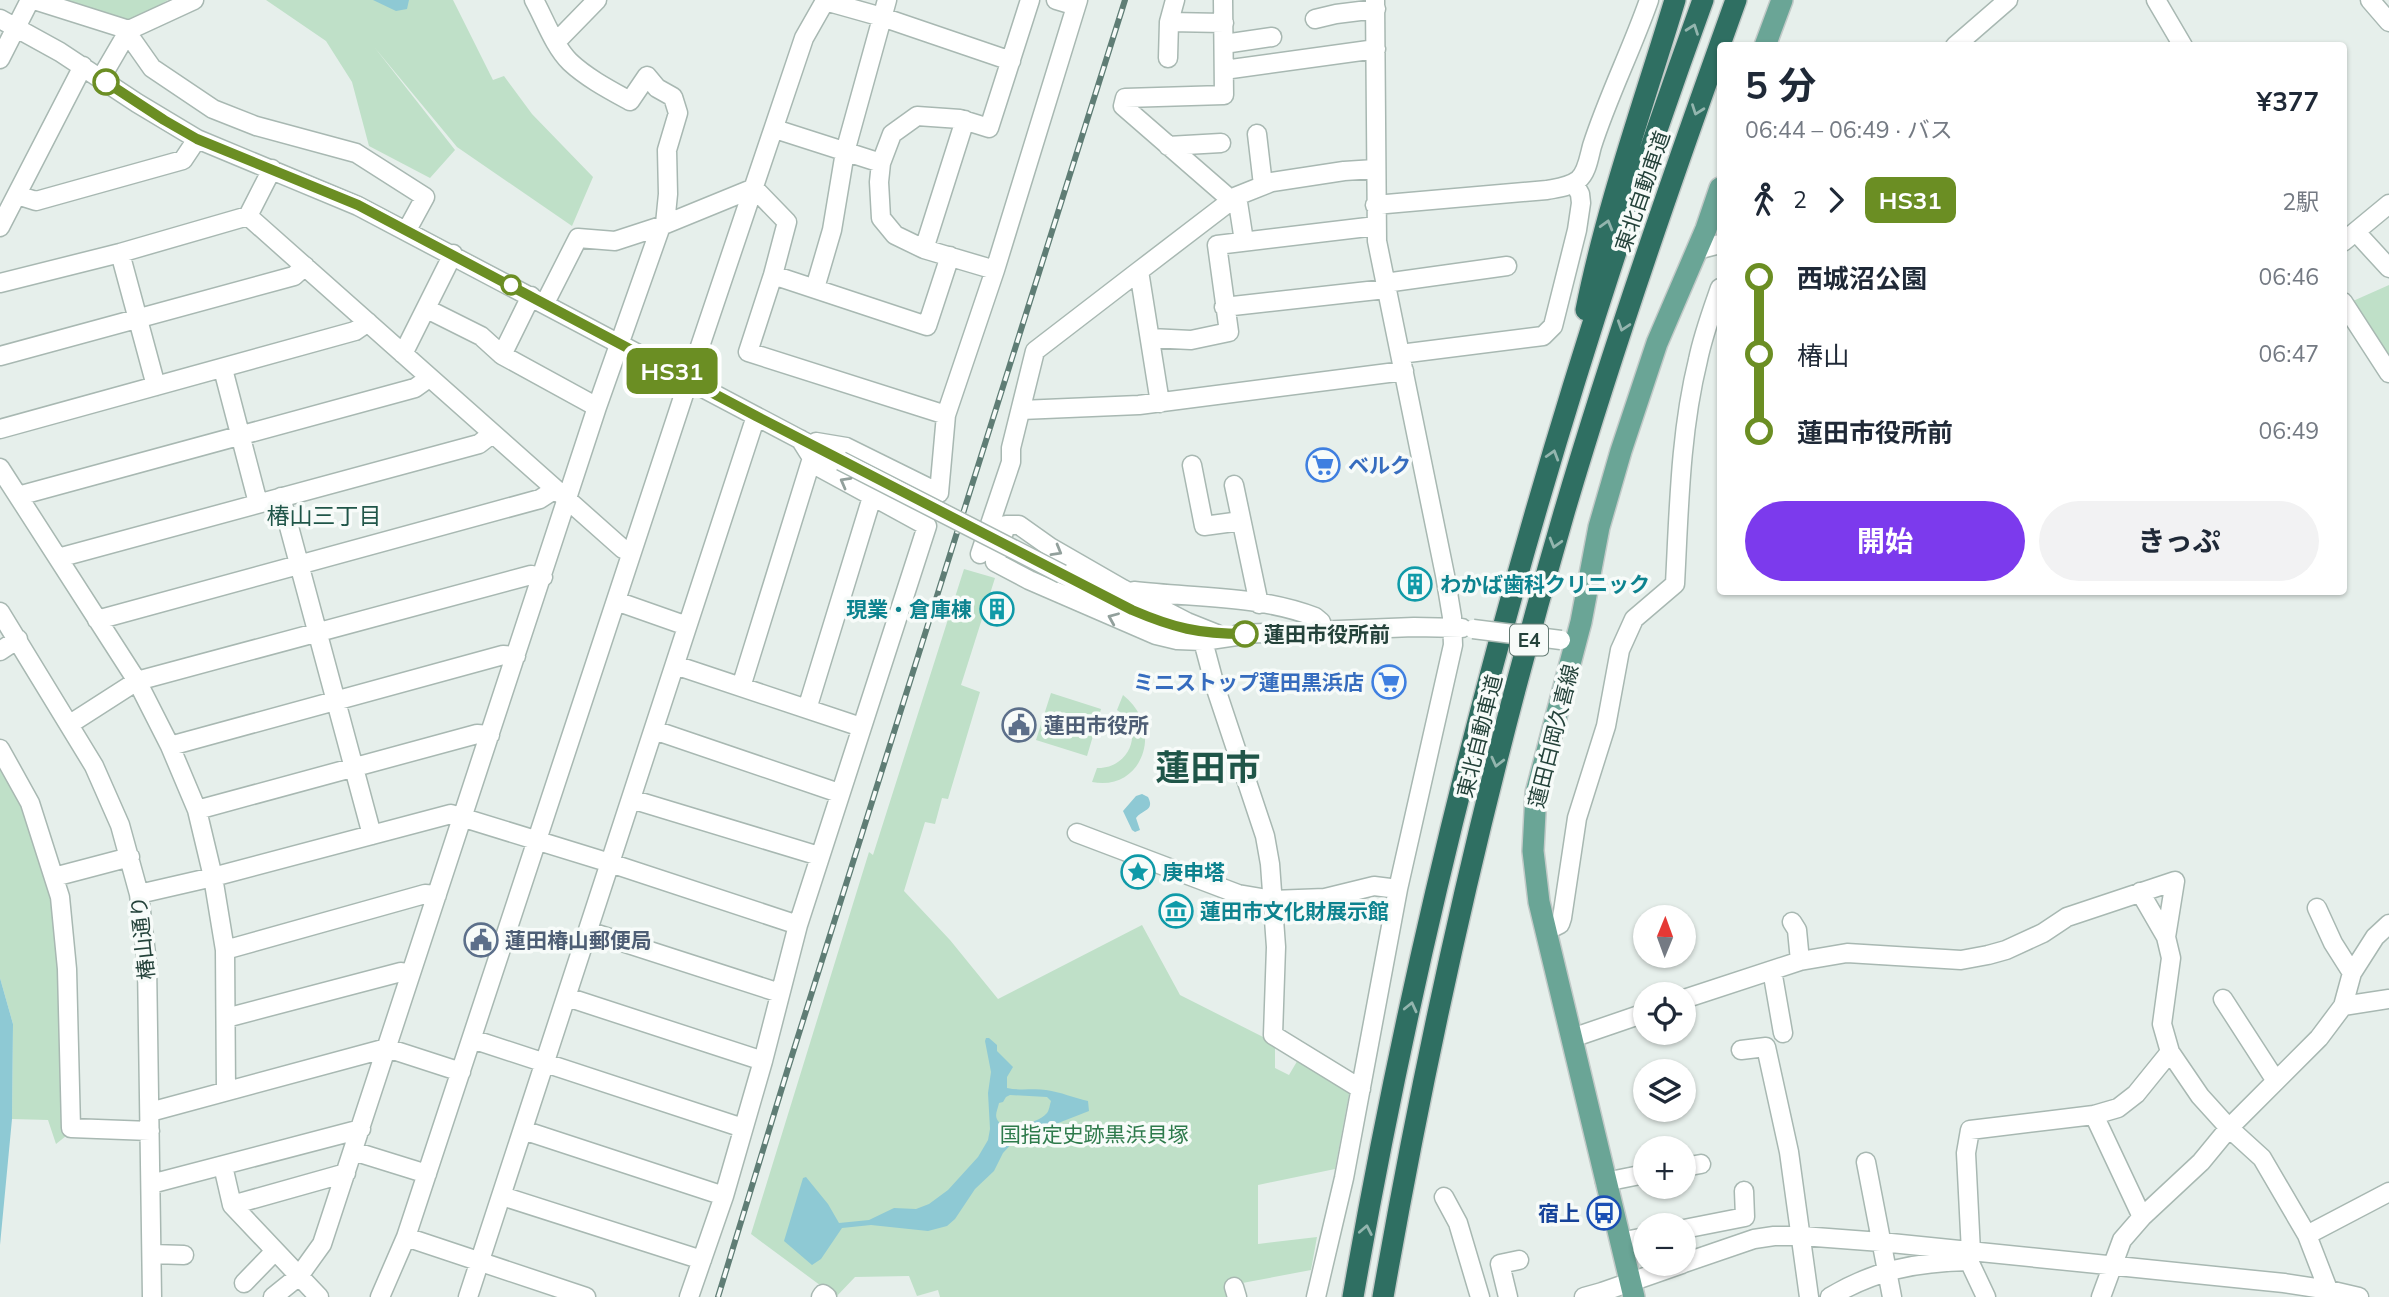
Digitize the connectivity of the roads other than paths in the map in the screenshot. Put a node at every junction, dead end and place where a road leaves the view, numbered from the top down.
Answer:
1 (32, 0) edge
2 (194, 0) edge
3 (534, 0) edge
4 (597, 0) edge
5 (1030, 0) edge
6 (1056, 0) edge
7 (1175, 0) edge
8 (1223, 0) edge
9 (1649, 0) edge
10 (1675, 0) edge
11 (1703, 0) edge
12 (1736, 0) edge
13 (1782, 0) edge
14 (2008, 0) edge
15 (2156, 0) edge
16 (2370, 0) edge
17 (1077, 3) edge
18 (1375, 5) edge
19 (885, 9) edge
20 (0, 19) edge
21 (1314, 19) dead end
22 (1169, 22) junction
23 (2389, 22) edge
24 (1224, 23) junction
25 (16, 27) junction
26 (127, 33) junction
27 (1272, 37) dead end
28 (556, 42) junction
29 (1721, 42) edge
30 (1766, 42) edge
31 (1960, 42) edge
32 (2181, 42) edge
33 (1224, 44) junction
34 (1376, 49) junction
35 (1717, 53) edge
36 (1168, 58) dead end
37 (0, 59) edge
38 (1011, 61) junction
39 (83, 66) junction
40 (1224, 70) junction
41 (101, 78) junction
42 (965, 120) junction
43 (775, 129) junction
44 (1257, 134) dead end
45 (197, 139) junction
46 (1221, 143) dead end
47 (1168, 146) junction
48 (845, 152) junction
49 (881, 163) junction
50 (272, 169) junction
51 (1375, 169) junction
52 (1574, 183) junction
53 (1263, 185) junction
54 (754, 188) junction
55 (17, 195) junction
56 (1717, 196) edge
57 (1234, 197) junction
58 (2389, 204) edge
59 (1375, 205) junction
60 (248, 216) junction
61 (663, 225) junction
62 (1376, 226) junction
63 (0, 227) edge
64 (407, 230) junction
65 (2349, 237) edge
66 (1244, 241) junction
67 (1717, 245) edge
68 (924, 249) junction
69 (1697, 250) junction
70 (120, 253) junction
71 (453, 254) junction
72 (950, 256) junction
73 (305, 266) junction
74 (1507, 266) dead end
75 (2389, 268) edge
76 (995, 270) junction
77 (1139, 271) junction
78 (773, 275) junction
79 (0, 283) edge
80 (1385, 286) junction
81 (815, 288) junction
82 (1717, 298) edge
83 (538, 299) junction
84 (1224, 307) junction
85 (2347, 308) edge
86 (427, 309) junction
87 (139, 318) junction
88 (368, 322) junction
89 (1150, 338) junction
90 (620, 344) junction
91 (403, 354) junction
92 (502, 355) junction
93 (0, 356) edge
94 (1402, 363) junction
95 (223, 369) junction
96 (2389, 373) edge
97 (429, 378) junction
98 (689, 379) junction
99 (156, 386) junction
100 (1160, 403) junction
101 (597, 407) junction
102 (1021, 410) junction
103 (1566, 412) junction
104 (946, 415) junction
105 (756, 416) junction
106 (0, 429) edge
107 (492, 434) junction
108 (240, 436) junction
109 (800, 439) junction
110 (812, 458) junction
111 (1192, 465) dead end
112 (7, 484) edge
113 (1234, 485) dead end
114 (560, 495) junction
115 (281, 497) junction
116 (872, 497) junction
117 (258, 503) junction
118 (1241, 522) junction
119 (632, 552) junction
120 (981, 554) dead end
121 (58, 558) junction
122 (299, 565) junction
123 (543, 577) junction
124 (1123, 589) junction
125 (616, 601) junction
126 (1259, 604) junction
127 (0, 612) edge
128 (97, 620) junction
129 (687, 626) junction
130 (1453, 626) junction
131 (317, 632) junction
132 (1324, 632) junction
133 (1210, 637) junction
134 (18, 639) junction
135 (1569, 640) junction
136 (0, 650) edge
137 (516, 656) junction
138 (675, 665) junction
139 (137, 681) junction
140 (741, 687) junction
141 (336, 700) junction
142 (807, 709) junction
143 (70, 724) junction
144 (861, 727) junction
145 (654, 730) junction
146 (490, 735) junction
147 (170, 746) junction
148 (0, 750) edge
149 (354, 767) junction
150 (839, 793) junction
151 (631, 799) junction
152 (197, 810) junction
153 (463, 816) junction
154 (1077, 833) dead end
155 (372, 835) junction
156 (537, 840) junction
157 (819, 856) junction
158 (130, 857) junction
159 (610, 863) junction
160 (54, 877) junction
161 (213, 877) junction
162 (1398, 888) junction
163 (2140, 892) junction
164 (139, 894) junction
165 (437, 895) junction
166 (1272, 900) junction
167 (2317, 908) dead end
168 (1792, 922) dead end
169 (2389, 924) edge
170 (798, 925) junction
171 (1546, 930) junction
172 (588, 932) junction
173 (2166, 937) junction
174 (225, 950) junction
175 (1800, 961) junction
176 (1772, 970) junction
177 (2352, 973) junction
178 (410, 974) junction
179 (779, 993) junction
180 (1696, 995) edge
181 (567, 997) junction
182 (2223, 999) dead end
183 (2389, 999) edge
184 (2343, 1006) junction
185 (1633, 1017) edge
186 (226, 1018) junction
187 (1783, 1033) dead end
188 (1572, 1038) junction
189 (472, 1039) junction
190 (387, 1048) junction
191 (1741, 1050) dead end
192 (2170, 1052) junction
193 (764, 1061) junction
194 (545, 1062) junction
195 (461, 1072) junction
196 (2276, 1081) junction
197 (1361, 1089) junction
198 (226, 1091) junction
199 (150, 1112) junction
200 (2094, 1115) junction
201 (743, 1128) junction
202 (2230, 1128) junction
203 (361, 1129) junction
204 (523, 1130) junction
205 (150, 1131) junction
206 (353, 1151) junction
207 (1866, 1161) dead end
208 (223, 1166) junction
209 (346, 1173) junction
210 (427, 1174) junction
211 (1633, 1176) edge
212 (1605, 1182) junction
213 (151, 1184) junction
214 (1744, 1191) dead end
215 (2389, 1192) edge
216 (502, 1196) junction
217 (723, 1196) junction
218 (1444, 1196) dead end
219 (232, 1205) junction
220 (2142, 1217) junction
221 (1696, 1227) edge
222 (2307, 1235) junction
223 (1802, 1236) junction
224 (406, 1237) junction
225 (1633, 1239) edge
226 (1620, 1242) junction
227 (1881, 1242) junction
228 (275, 1251) junction
229 (152, 1254) junction
230 (184, 1255) dead end
231 (1970, 1256) junction
232 (1696, 1259) edge
233 (702, 1260) junction
234 (1519, 1260) dead end
235 (480, 1261) junction
236 (2113, 1266) junction
237 (1886, 1272) junction
238 (299, 1276) junction
239 (1658, 1276) edge
240 (244, 1283) dead end
241 (540, 1289) edge
242 (1632, 1290) edge
243 (2330, 1293) edge
244 (152, 1297) edge
245 (273, 1297) edge
246 (319, 1297) edge
247 (380, 1297) edge
248 (468, 1297) edge
249 (586, 1297) edge
250 (689, 1297) edge
251 (821, 1297) edge
252 (827, 1297) edge
253 (1316, 1297) edge
254 (1353, 1297) edge
255 (1383, 1297) edge
256 (1480, 1297) edge
257 (1508, 1297) edge
258 (1584, 1297) edge
259 (1809, 1297) edge
260 (1830, 1297) edge
261 (1892, 1297) edge
262 (1986, 1297) edge
263 (2101, 1297) edge
264 (2359, 1297) edge

1 - 25 street
1 - 26 street
2 - 26 street
3 - 28 street
4 - 28 street
5 - 38 street
6 - 17 street
7 - 22 street
8 - 24 street
9 - 52 street
103 -> 10 highway
103 -> 11 highway, 東北自動車道 / E4
12 -> 29 highway, 東北自動車道 / E4
13 - 30 main road
14 - 31 street
15 - 32 street
16 - 23 street
17 - 76 street
18 - 21 street
18 - 34 street
19 - 38 street
19 - 43 street
19 - 48 street
20 - 25 street
22 - 24 street
22 - 36 street
24 - 33 street
25 - 37 street
25 - 39 street
26 - 41 street
26 - 64 street
27 - 33 street
28 - 61 street
33 - 40 street
34 - 40 street
34 - 51 street
35 -> 255 highway, 東北自動車道 / E4
38 - 42 street
39 - 41 street
39 - 55 street
40 - 47 street
41 - 45 street
42 - 49 street
42 - 68 street
43 - 48 street
43 - 54 street
44 - 53 street
45 - 50 street
45 - 55 street
46 - 47 street
47 - 57 street
48 - 49 street
48 - 81 street
49 - 68 street
50 - 60 street
50 - 64 street
51 - 53 street
51 - 59 street
52 - 59 street
52 - 94 street
53 - 57 street
54 - 61 street
54 - 78 street
54 - 98 street
55 - 63 street
56 - 69 main road, 蓮田白岡久喜線
57 - 66 street
57 - 77 street
58 - 65 street
59 - 62 street
60 - 70 street
60 - 73 street
61 - 83 street
61 - 90 street
62 - 66 street
62 - 80 street
64 - 71 street
65 - 75 street
66 - 84 street
67 - 69 street
68 - 72 street
69 - 135 main road, 蓮田白岡久喜線
70 - 79 street
70 - 87 street
71 - 83 street
71 - 86 street
72 - 76 street
72 - 81 street
73 - 87 street
73 - 88 street
74 - 80 street
76 - 104 street
77 - 89 street
77 - 102 street
78 - 81 street
78 - 104 street
80 - 84 street
80 - 94 street
82 - 171 street
83 - 90 street
83 - 92 street
84 - 89 street
85 - 96 street
86 - 91 street
86 - 92 street
87 - 93 street
87 - 99 street
88 - 91 street
88 - 95 street
89 - 100 street
90 - 98 street
90 - 101 street
91 - 97 street
92 - 101 street
94 - 100 street
94 - 130 street
95 - 99 street
95 - 108 street
97 - 107 street
97 - 108 street
98 - 105 street
98 - 119 street
99 - 106 street
100 - 102 street
101 - 114 street
102 - 120 street
254 -> 103 highway, 東北自動車道 / E4
104 - 109 street
105 - 109 street
105 - 129 street
107 - 114 street
107 - 115 street
108 - 112 street
108 - 117 street
109 - 110 street
109 - 133 street, bridge
116 -> 110 street
110 - 140 street
111 - 118 street
112 - 121 street
113 - 118 street
114 - 119 street
114 - 122 street
114 - 123 street
115 - 117 street
115 - 122 street
116 - 142 street
116 - 144 street
117 - 121 street
118 - 126 street
119 - 125 street
121 - 128 street
122 - 128 street
122 - 131 street
123 - 131 street
123 - 137 street
124 - 126 street
124 - 133 street
133 -> 124 street
125 - 129 street
125 - 156 street
126 - 132 street
127 - 134 street, 椿山通り
128 - 139 street
129 - 138 street
130 - 132 street
130 - 135 street, bridge
130 - 162 street
131 - 139 street
131 - 141 street
132 - 133 street
133 - 166 street
134 - 136 street
134 - 143 street, 椿山通り
135 - 171 main road, 蓮田白岡久喜線
137 - 141 street
137 - 146 street
138 - 140 street
138 - 145 street
139 - 143 street
139 - 147 street
140 - 142 street
141 - 147 street
141 - 149 street
142 - 144 street
143 - 158 street, 椿山通り
144 - 150 street
145 - 150 street
145 - 151 street
146 - 149 street
146 - 153 street
147 - 152 street
148 - 160 street
149 - 152 street
149 - 155 street
150 - 157 street
151 - 157 street
151 - 159 street
152 - 161 street
153 - 155 street
153 - 156 street
153 - 165 street
154 - 166 street
155 - 161 street
156 - 159 street
156 - 189 street
157 - 170 street
158 - 160 street
158 - 164 street, 椿山通り
159 - 170 street
159 - 172 street
160 - 205 street
161 - 164 street
161 - 174 street
162 - 166 street
162 - 197 street
163 - 173 street
163 - 173 street
163 - 175 street
164 - 199 street, 椿山通り
165 - 174 street
165 - 178 street
166 - 197 street
167 - 177 street
168 - 175 street
169 - 177 street
170 - 179 street
171 - 188 main road, 蓮田白岡久喜線
172 - 179 street
172 - 181 street
173 - 192 street
174 - 186 street
175 - 176 street
176 - 180 street
176 - 187 street
177 - 184 street
178 - 186 street
178 - 190 street
179 - 193 street
181 - 193 street
181 - 194 street
182 - 196 street
183 - 184 street
184 - 196 street
185 - 188 street
186 - 198 street
188 - 212 main road, 蓮田白岡久喜線
189 - 194 street
189 - 195 street
190 - 195 street
190 - 198 street
190 - 203 street
191 - 223 street
192 - 200 street
192 - 202 street
193 - 201 street
194 - 201 street
194 - 204 street
195 - 210 street
196 - 202 street
197 - 253 street
198 - 199 street
199 - 205 street, 椿山通り
200 - 220 street
200 - 231 street
201 - 217 street
202 - 220 street
202 - 222 street
203 - 206 street
203 - 208 street
204 - 216 street
204 - 217 street
205 - 213 street, 椿山通り
206 - 209 street
206 - 210 street
207 - 227 street
208 - 213 street
208 - 219 street
209 - 219 street
209 - 238 street
210 - 224 street
211 - 212 street
212 - 226 main road, 蓮田白岡久喜線
213 - 229 street, 椿山通り
214 - 221 street
215 - 222 street
216 - 233 street
216 - 235 street
217 - 233 street
218 - 256 street
219 - 228 street
220 - 236 street
222 - 243 street
223 - 227 street
223 - 232 street
223 - 259 street
224 - 235 street
224 - 247 street
225 - 226 street
226 - 242 main road, 蓮田白岡久喜線
227 - 231 street
227 - 237 street
228 - 238 street
228 - 240 street
229 - 230 street
229 - 244 street, 椿山通り
231 - 236 street
231 - 237 street
231 - 262 street
233 - 250 street
234 - 257 street
235 - 241 street
235 - 248 street
236 - 243 street
236 - 263 street
237 - 260 street
237 - 261 street
238 - 245 street
238 - 246 street
239 - 242 street
241 - 249 street
242 - 258 street
243 - 264 street
251 - 252 street

